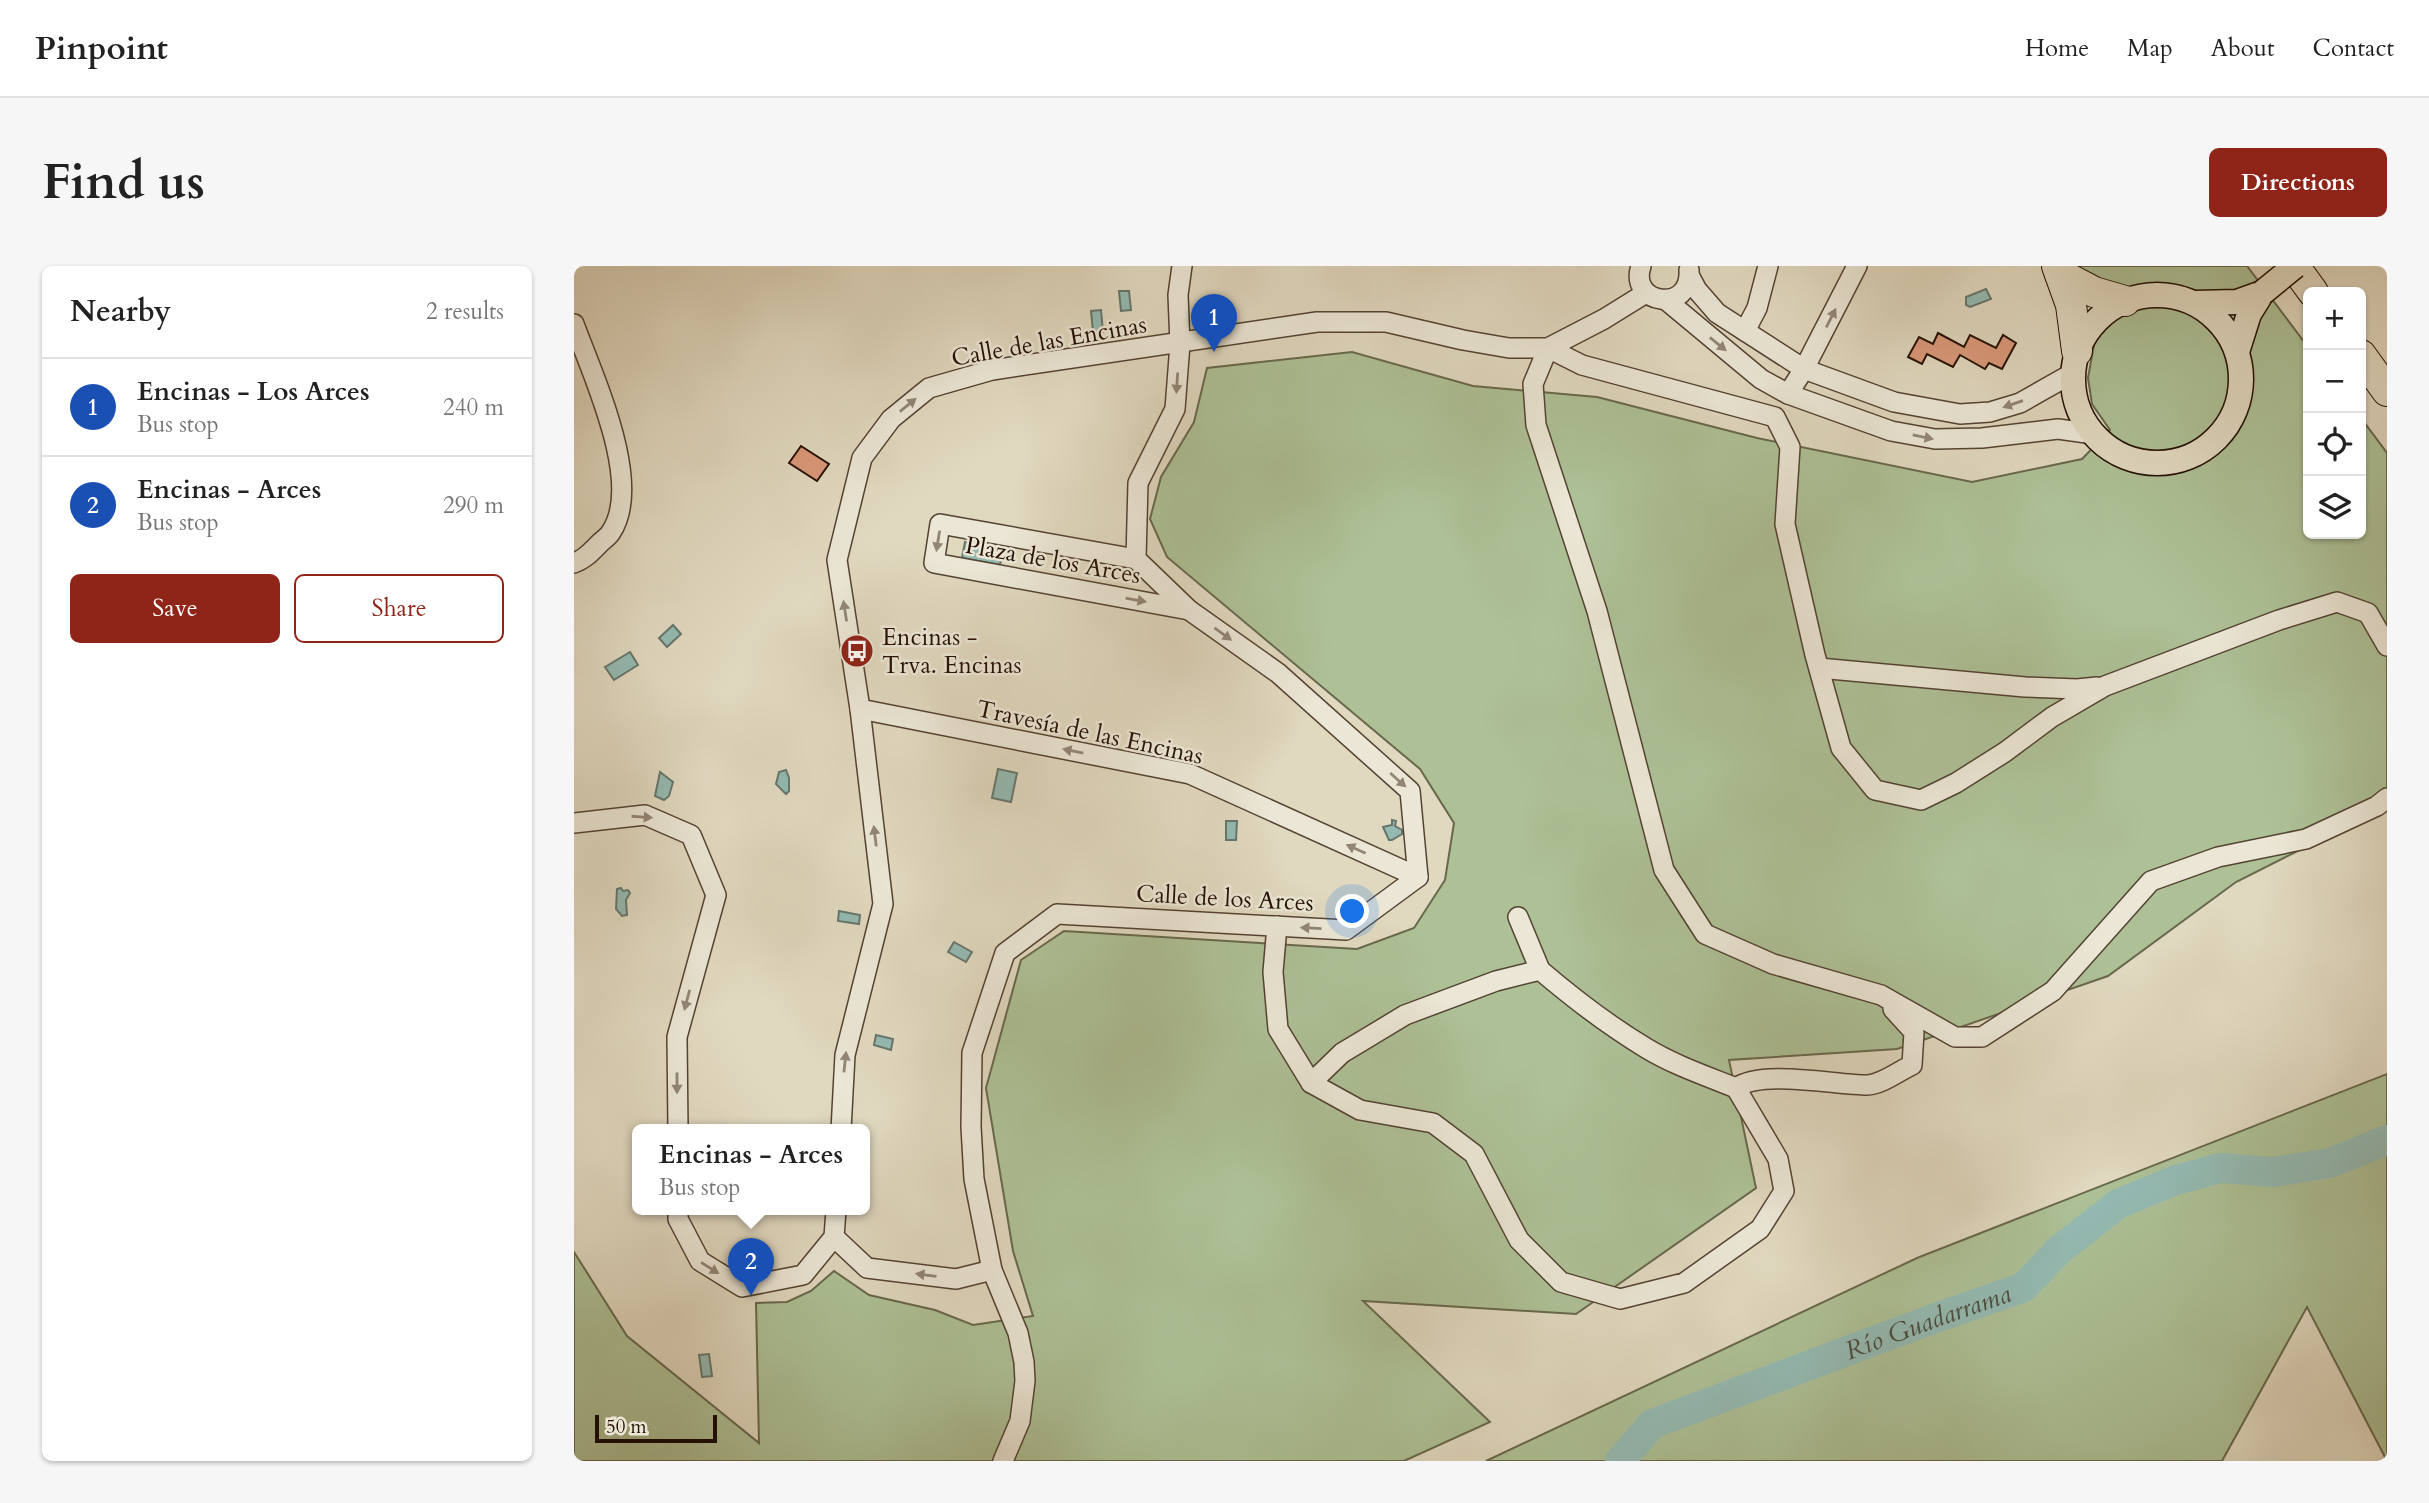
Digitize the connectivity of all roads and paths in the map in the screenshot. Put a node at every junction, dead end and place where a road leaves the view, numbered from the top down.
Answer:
1 (1182, 266) edge
2 (1768, 266) edge
3 (1857, 266) edge
4 (1638, 268) edge
5 (2058, 270) edge
6 (1689, 272) edge
7 (2299, 274) edge
8 (1646, 293) junction
9 (2262, 293) junction
10 (1666, 300) junction
11 (2125, 300) junction
12 (2195, 303) junction
13 (574, 324) edge
14 (1745, 331) junction
15 (1180, 344) junction
16 (1548, 348) junction
17 (2237, 352) junction
18 (2075, 362) junction
19 (2366, 362) edge
20 (1804, 369) junction
21 (2387, 391) edge
22 (1788, 394) junction
23 (2094, 434) junction
24 (1136, 559) junction
25 (574, 563) edge
26 (1189, 610) junction
27 (2387, 646) edge
28 (1819, 668) junction
29 (2105, 685) junction
30 (860, 709) junction
31 (2387, 798) edge
32 (574, 822) edge
33 (1418, 877) junction
34 (1518, 917) dead end
35 (1277, 926) junction
36 (1540, 970) junction
37 (1881, 995) junction
38 (1311, 1083) junction
39 (1736, 1088) junction
40 (678, 1124) edge
41 (841, 1124) edge
42 (678, 1215) edge
43 (836, 1215) edge
44 (834, 1237) junction
45 (992, 1270) junction
46 (1003, 1461) edge

1 - 15 street
2 - 14 street
20 -> 3 street
4 - 8 street
5 - 11 highway
5 - 18 highway
6 - 10 street
6 - 14 street
7 - 9 main road, bridge
8 - 10 street
8 - 16 street, Calle de las Encinas
9 - 12 main road
9 - 17 main road
10 -> 22 street
11 - 12 main road
11 - 18 main road
12 - 17 main road
13 - 25 street
14 - 20 street
15 - 16 street, Calle de las Encinas
15 -> 24 street
30 -> 15 street, Calle de las Encinas
16 - 28 street
16 - 37 street
17 - 23 main road
18 -> 20 street
18 - 23 main road
19 - 21 highway
20 - 22 street
22 -> 23 street
24 - 26 street
24 -> 26 street, Plaza de los Arces
26 -> 33 street
27 - 29 street
28 - 29 street
28 - 29 street
33 -> 30 street, Travesía de las Encinas
41 -> 30 street, Calle de las Encinas
31 - 37 street
32 -> 40 street
33 -> 35 street, Calle de los Arces
34 - 36 street
35 - 38 street
35 - 45 street, Calle de los Arces
36 - 38 street
36 - 39 street
37 - 39 street
38 - 39 street
42 -> 44 street
43 - 44 street
45 -> 44 street
45 - 46 street, Calle de los Arces

